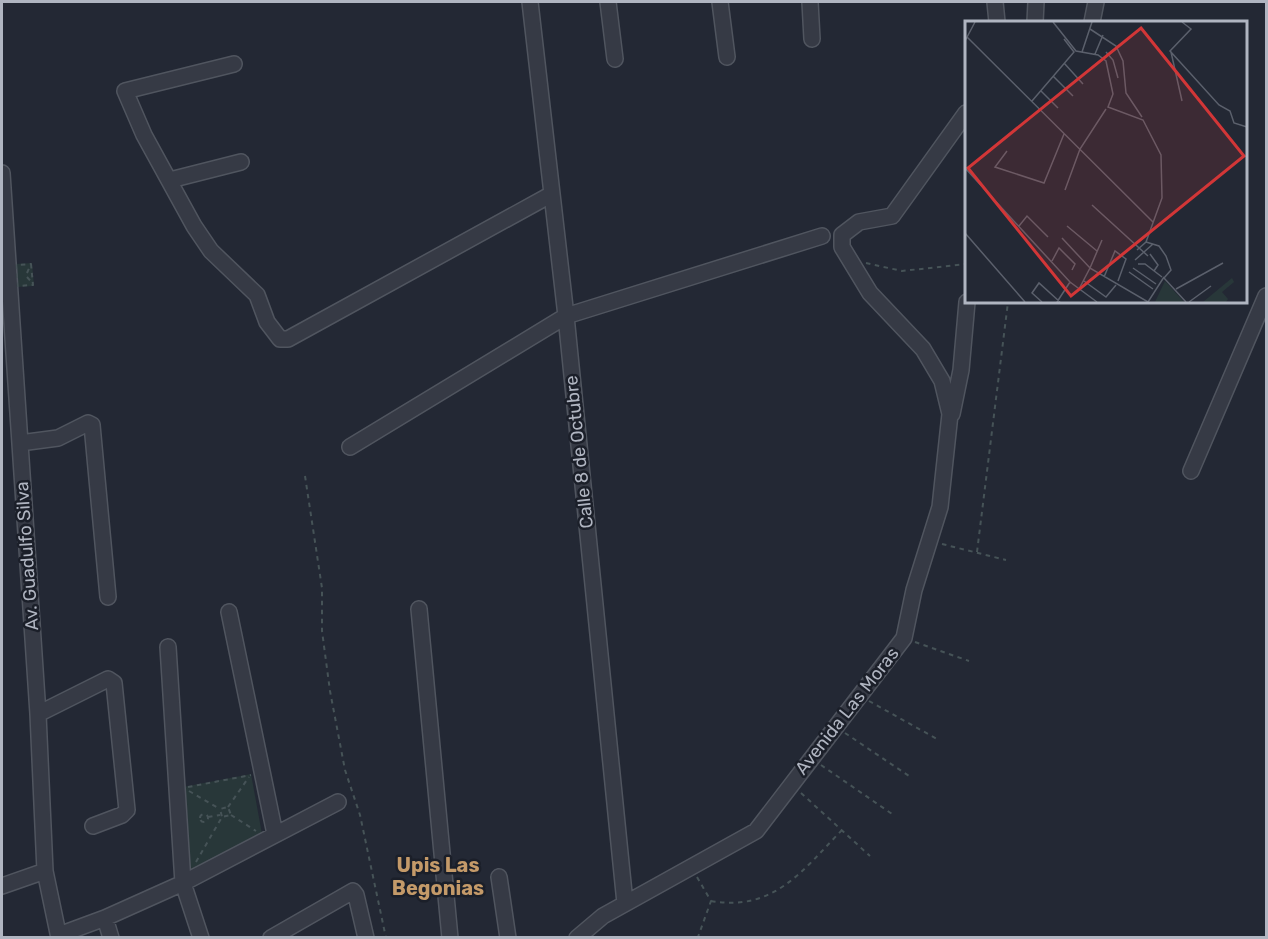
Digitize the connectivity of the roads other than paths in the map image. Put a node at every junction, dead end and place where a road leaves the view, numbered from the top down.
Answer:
1 (530, 2) edge
2 (608, 2) edge
3 (720, 2) edge
4 (810, 2) edge
5 (995, 2) edge
6 (1036, 2) edge
7 (1096, 2) edge
8 (997, 21) edge
9 (1035, 21) edge
10 (1092, 21) edge
11 (812, 39) dead end
12 (727, 57) dead end
13 (615, 59) dead end
14 (234, 63) dead end
15 (965, 114) edge
16 (241, 162) dead end
17 (2, 173) edge
18 (170, 180) junction
19 (552, 194) junction
20 (822, 236) dead end
21 (1266, 296) edge
22 (967, 303) edge
23 (566, 316) junction
24 (948, 429) junction
25 (20, 443) junction
26 (350, 447) dead end
27 (1191, 471) dead end
28 (108, 597) dead end
29 (419, 609) dead end
30 (229, 612) dead end
31 (168, 647) dead end
32 (38, 714) junction
33 (338, 802) dead end
34 (93, 826) dead end
35 (275, 834) junction
36 (45, 871) junction
37 (499, 877) dead end
38 (183, 883) junction
39 (2, 886) edge
40 (625, 903) junction
41 (105, 918) junction
42 (59, 937) edge
43 (111, 938) edge
44 (201, 938) edge
45 (271, 938) edge
46 (366, 938) edge
47 (450, 938) edge
48 (507, 938) edge
49 (577, 938) edge

1 - 19 street, Calle 8 de Octubre
2 - 13 street
3 - 12 street
4 - 11 street
5 - 8 street
6 - 9 street
7 - 10 street
14 - 18 street
15 - 24 street, Avenida Las Moras
16 - 18 street
17 - 25 street, Av. Guadulfo Silva
18 - 19 street
19 - 23 street, Calle 8 de Octubre
20 - 23 street
21 - 27 street
22 - 24 street
23 - 26 street
23 - 40 street, Calle 8 de Octubre
24 - 40 street, Avenida Las Moras
25 - 28 street
25 - 32 street, Av. Guadulfo Silva
29 - 47 street
30 - 35 street
31 - 38 street
32 - 34 street
32 - 36 street, Av. Guadulfo Silva
33 - 35 street
35 - 38 street
36 - 39 street
36 - 42 street, Av. Guadulfo Silva
37 - 48 street
38 - 41 street
38 - 44 street
40 - 49 street, Avenida Las Moras
41 - 42 street
41 - 43 street
45 - 46 street

